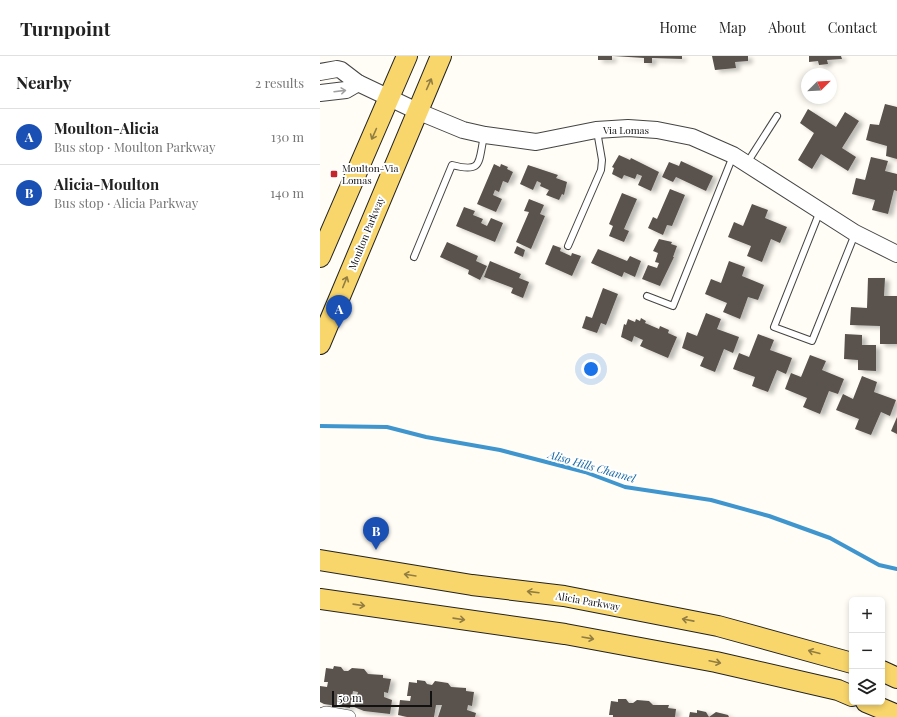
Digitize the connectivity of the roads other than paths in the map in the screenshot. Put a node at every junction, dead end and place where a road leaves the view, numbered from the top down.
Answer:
1 (407, 56) edge
2 (441, 56) edge
3 (320, 72) edge
4 (358, 83) junction
5 (320, 93) edge
6 (389, 98) junction
7 (417, 111) junction
8 (777, 116) dead end
9 (596, 130) junction
10 (485, 135) junction
11 (740, 159) junction
12 (820, 211) junction
13 (855, 233) junction
14 (568, 246) dead end
15 (897, 254) edge
16 (320, 257) edge
17 (414, 258) dead end
18 (648, 296) dead end
19 (320, 344) edge
20 (320, 560) edge
21 (320, 599) edge
22 (849, 662) edge
23 (885, 673) edge
24 (897, 678) edge
25 (849, 695) edge
26 (873, 705) edge
27 (320, 715) edge
28 (897, 715) edge
29 (349, 717) edge

1 - 6 main road
7 -> 2 main road, Moulton Parkway
3 - 4 street, Via Lomas
5 -> 4 street
4 - 6 street, Via Lomas
6 - 7 street, Via Lomas
6 -> 16 main road
7 - 10 street, Via Lomas
19 -> 7 main road, Moulton Parkway
8 - 11 lane
9 - 10 street, Via Lomas
9 - 11 street, Via Lomas
9 - 14 lane
10 - 17 lane
11 - 12 street, Via Lomas
11 - 18 lane
12 - 13 street, Via Lomas
12 - 13 lane
13 - 15 street, Via Lomas
22 -> 20 main road, Alicia Parkway
21 -> 25 main road
23 - 24 main road
26 - 28 main road
27 - 29 street

